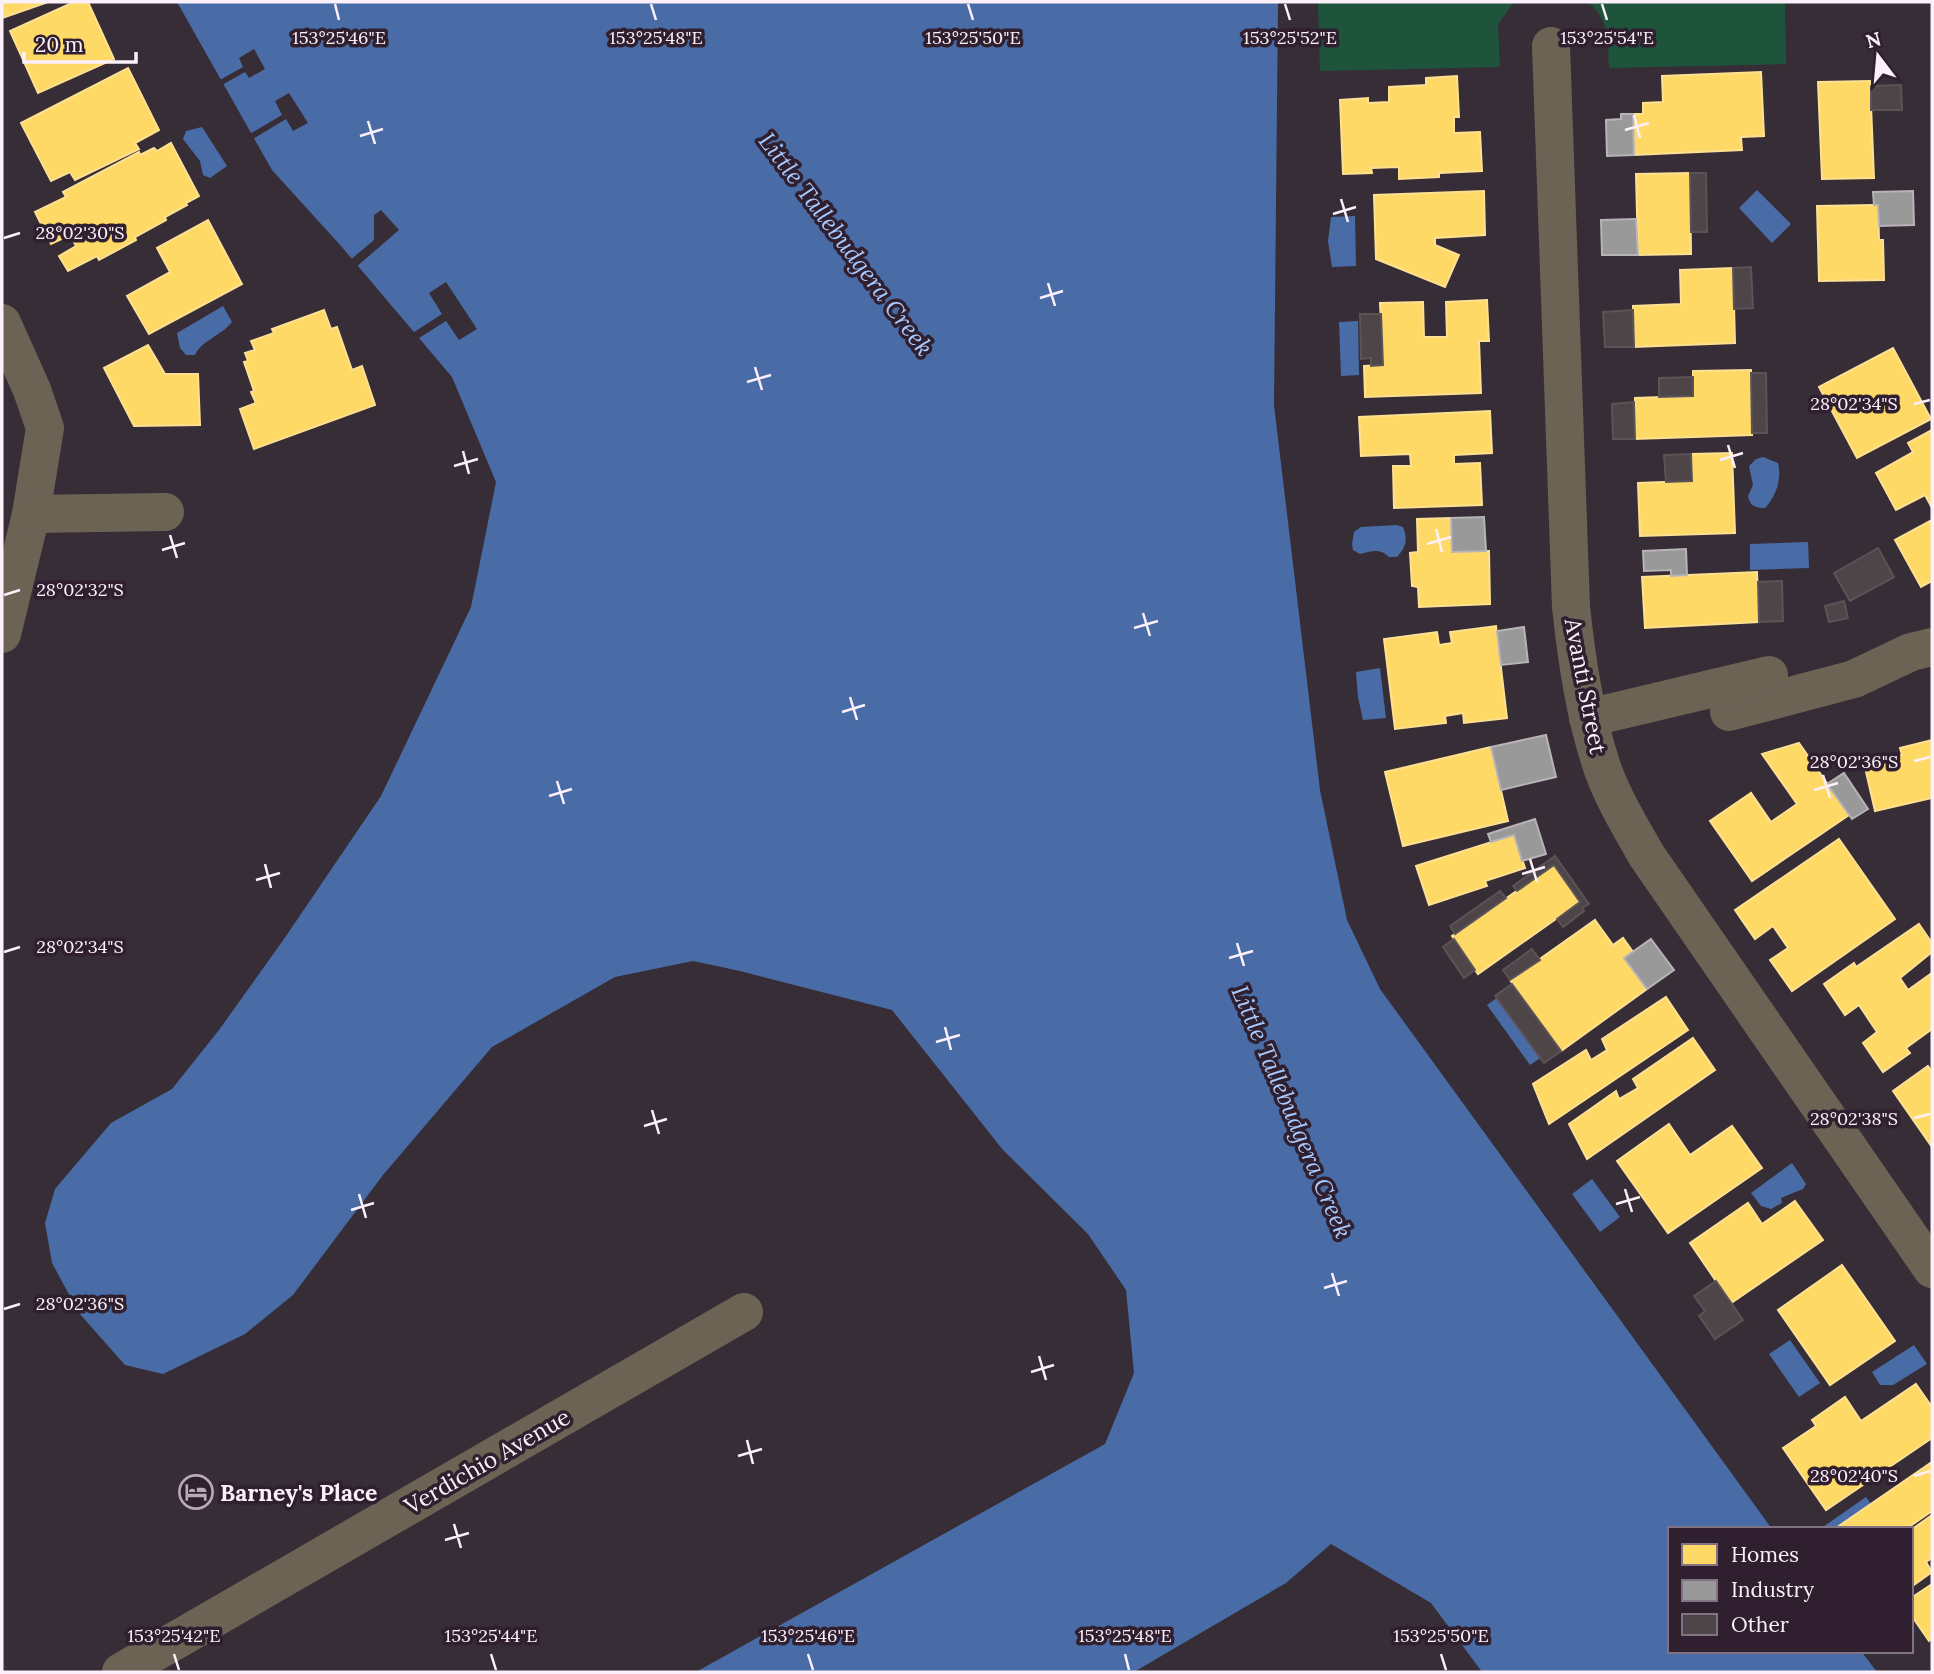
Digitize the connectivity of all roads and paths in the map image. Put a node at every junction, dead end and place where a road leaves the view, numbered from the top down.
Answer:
1 (1551, 46) dead end
2 (2, 323) edge
3 (165, 512) dead end
4 (31, 514) junction
5 (2, 634) edge
6 (1932, 647) edge
7 (1769, 675) dead end
8 (1729, 712) dead end
9 (1588, 718) junction
10 (1932, 1269) edge
11 (744, 1312) dead end
12 (121, 1672) edge

1 - 9 street, Avanti Street
2 - 4 street
3 - 4 street
4 - 5 street
6 - 8 street
7 - 9 street
9 - 10 street, Avanti Street
11 - 12 street, Verdichio Avenue

